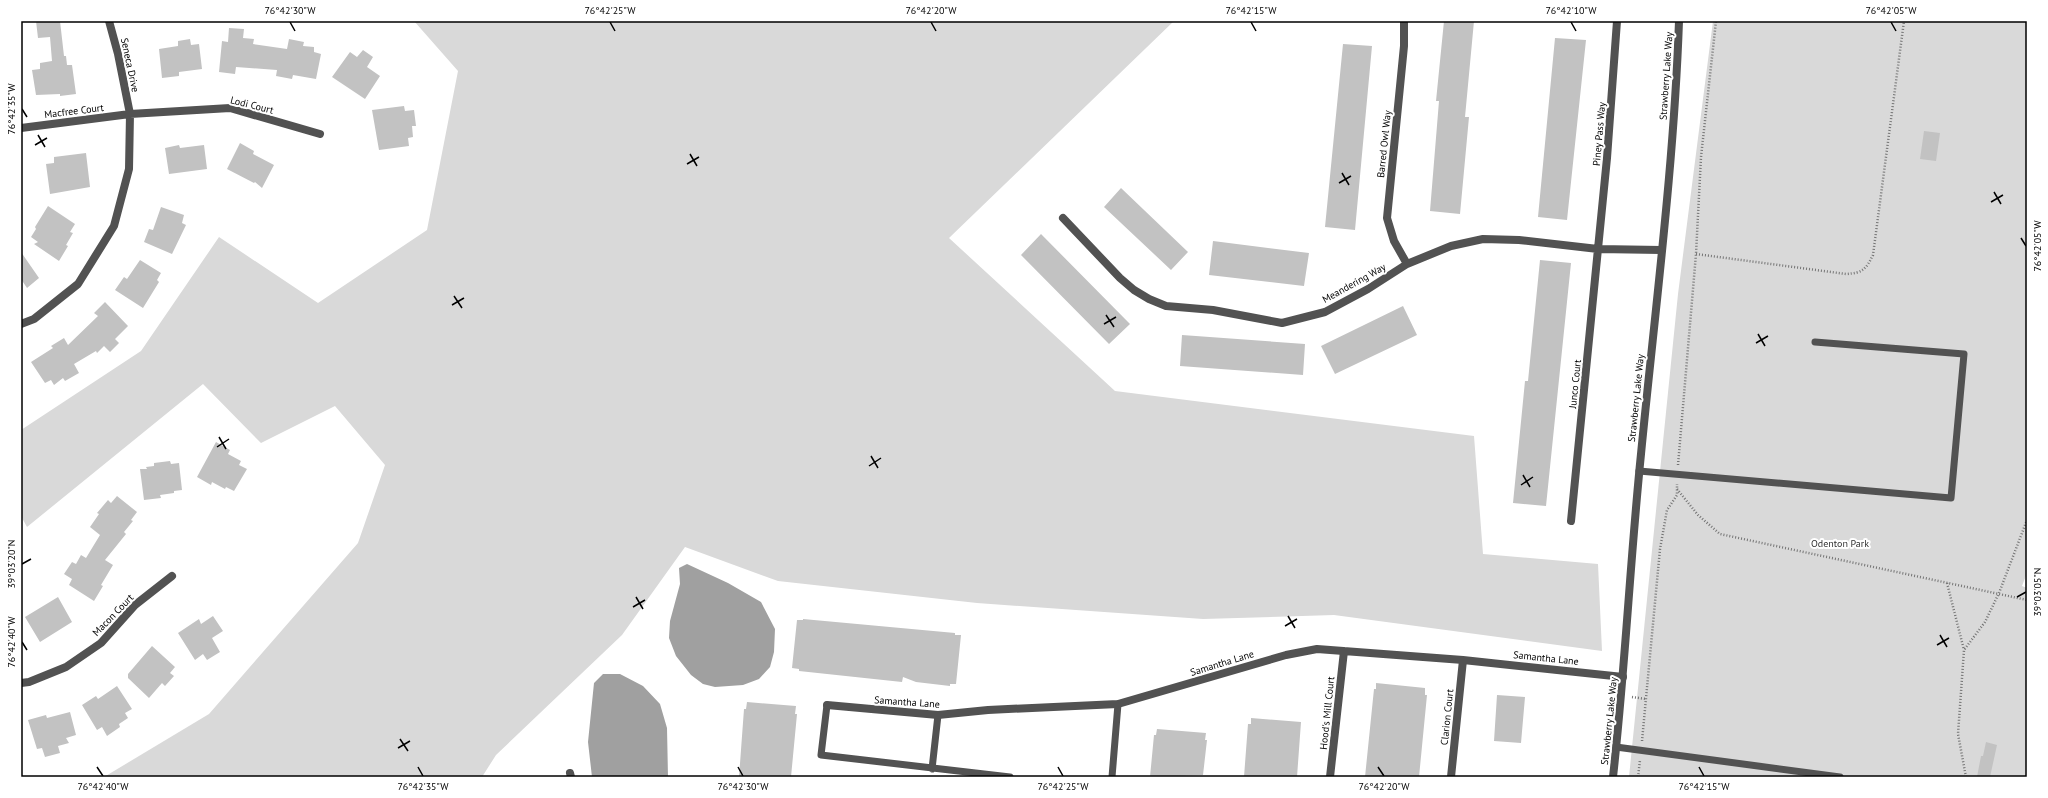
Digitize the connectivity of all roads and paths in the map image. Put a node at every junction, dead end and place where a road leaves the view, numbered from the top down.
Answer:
1 (109, 21) edge
2 (1404, 21) edge
3 (1617, 21) edge
4 (1679, 21) edge
5 (1716, 21) edge
6 (1904, 21) edge
7 (130, 114) junction
8 (21, 128) edge
9 (320, 134) dead end
10 (1063, 218) dead end
11 (1598, 249) junction
12 (1661, 250) junction
13 (1696, 254) junction
14 (1407, 264) junction
15 (21, 324) edge
16 (1815, 342) dead end
17 (1639, 471) junction
18 (1678, 474) junction
19 (1677, 489) junction
20 (2027, 520) edge
21 (1571, 521) dead end
22 (172, 576) dead end
23 (1947, 582) junction
24 (1999, 593) junction
25 (2027, 600) edge
26 (1964, 650) junction
27 (1344, 651) junction
28 (1463, 660) junction
29 (1623, 677) junction
30 (21, 683) edge
31 (1632, 697) dead end
32 (1646, 699) junction
33 (1118, 704) junction
34 (827, 705) joint
35 (938, 715) junction
36 (1616, 747) junction
37 (1641, 750) junction
38 (932, 768) junction
39 (1010, 777) edge
40 (1112, 777) edge
41 (1330, 777) edge
42 (1451, 777) edge
43 (1613, 777) edge
44 (1638, 777) edge
45 (1840, 777) edge
46 (1966, 777) edge

1 - 7 street, Seneca Drive
2 - 14 street, Barred Owl Way
3 - 11 street, Piney Pass Way
4 - 12 street, Strawberry Lake Way
5 - 13 path
6 - 13 path
7 - 8 street, Macfree Court
7 - 9 street, Lodi Court
7 - 15 street, Seneca Drive
10 - 14 street, Meandering Way
11 - 12 street, Meandering Way
11 - 14 street, Meandering Way
11 - 21 street, Junco Court
12 - 17 street, Strawberry Lake Way
13 - 18 path
16 - 18 lane
17 - 18 lane
17 - 29 street, Strawberry Lake Way
18 - 19 path
19 - 23 path
19 - 32 path
20 - 24 path
22 - 30 street, Macon Court
23 - 24 path
23 - 26 path
24 - 25 path
24 - 26 path
26 - 46 path
27 - 28 street, Samantha Lane
27 - 33 street, Samantha Lane
27 - 41 street, Hood's Mill Court
28 - 29 street, Samantha Lane
28 - 42 street, Clarion Court
29 - 36 street, Strawberry Lake Way
31 - 32 path
32 - 37 path
33 - 35 street, Samantha Lane
33 - 40 lane
34 - 35 street, Samantha Lane
34 - 38 lane
35 - 38 lane
36 - 37 lane
36 - 43 street, Strawberry Lake Way
37 - 44 path
37 - 45 lane
38 - 39 lane

